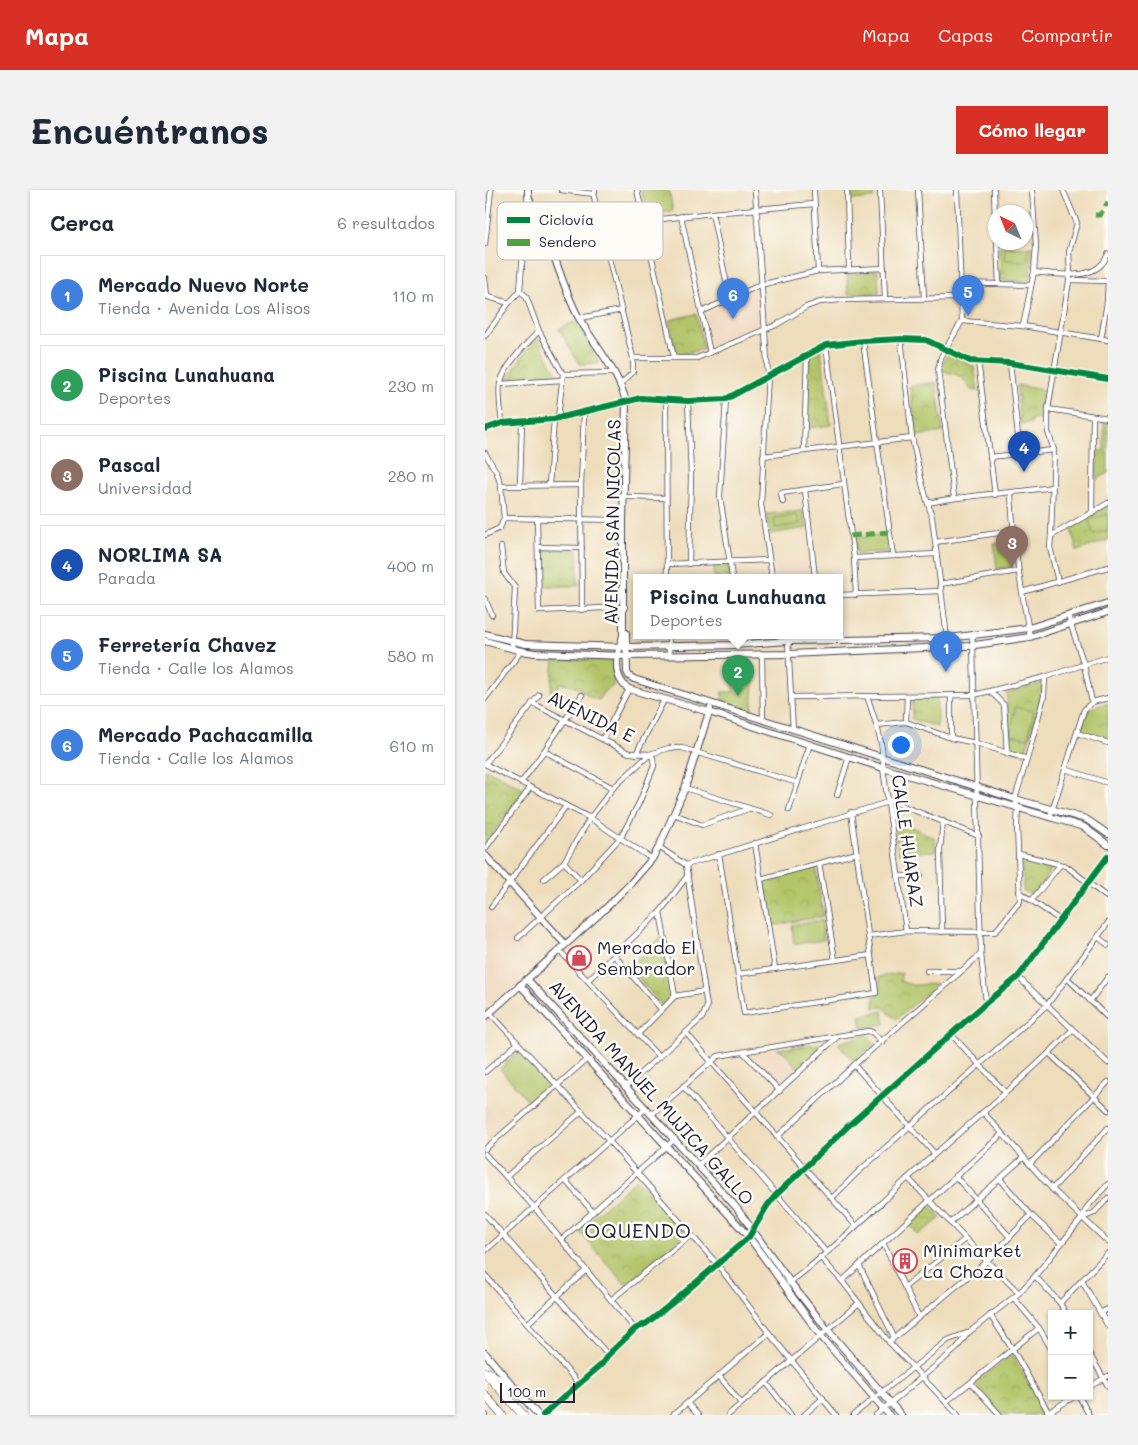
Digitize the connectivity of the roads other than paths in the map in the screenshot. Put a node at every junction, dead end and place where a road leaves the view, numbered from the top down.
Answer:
1 (491, 190) edge
2 (561, 190) edge
3 (755, 190) edge
4 (814, 190) edge
5 (847, 190) edge
6 (880, 190) edge
7 (918, 190) edge
8 (957, 190) edge
9 (994, 190) edge
10 (1032, 190) edge
11 (1063, 190) edge
12 (594, 192) edge
13 (815, 204) junction
14 (994, 205) edge
15 (755, 209) junction
16 (712, 213) junction
17 (681, 216) junction
18 (663, 218) edge
19 (485, 244) edge
20 (997, 250) edge
21 (1108, 254) edge
22 (523, 260) edge
23 (559, 260) edge
24 (610, 260) edge
25 (653, 260) edge
26 (884, 268) junction
27 (849, 269) junction
28 (818, 271) junction
29 (1034, 272) junction
30 (1070, 277) junction
31 (485, 278) edge
32 (1108, 281) edge
33 (960, 283) junction
34 (999, 284) junction
35 (760, 285) junction
36 (1031, 285) junction
37 (520, 292) junction
38 (486, 296) edge
39 (924, 298) junction
40 (961, 298) junction
41 (730, 299) junction
42 (885, 299) junction
43 (1108, 302) edge
44 (509, 303) junction
45 (622, 310) junction
46 (701, 312) junction
47 (581, 318) junction
48 (962, 321) junction
49 (1023, 326) junction
50 (764, 330) junction
51 (539, 331) junction
52 (1061, 332) junction
53 (485, 336) edge
54 (901, 339) junction
55 (1101, 339) junction
56 (1108, 340) edge
57 (863, 341) junction
58 (826, 345) junction
59 (946, 350) junction
60 (711, 353) junction
61 (807, 355) junction
62 (633, 358) junction
63 (673, 358) junction
64 (978, 361) junction
65 (1010, 363) junction
66 (1054, 371) junction
67 (615, 373) junction
68 (767, 376) junction
69 (563, 377) junction
70 (1108, 379) edge
71 (623, 382) junction
72 (500, 384) junction
73 (726, 399) junction
74 (666, 400) junction
75 (627, 401) junction
76 (687, 401) junction
77 (1048, 409) junction
78 (584, 413) junction
79 (1093, 416) junction
80 (556, 418) junction
81 (1108, 418) edge
82 (522, 422) junction
83 (501, 423) junction
84 (485, 429) edge
85 (912, 438) junction
86 (877, 443) junction
87 (839, 448) junction
88 (1054, 450) junction
89 (804, 451) junction
90 (485, 454) edge
91 (1020, 454) junction
92 (763, 456) junction
93 (991, 458) junction
94 (843, 484) junction
95 (520, 485) junction
96 (549, 485) junction
97 (581, 485) junction
98 (501, 486) junction
99 (1052, 487) junction
100 (805, 490) junction
101 (1011, 493) junction
102 (995, 495) junction
103 (627, 497) junction
104 (666, 498) junction
105 (954, 498) junction
106 (783, 502) dead end
107 (928, 503) junction
108 (1108, 503) edge
109 (1092, 514) junction
110 (504, 518) junction
111 (537, 518) junction
112 (583, 519) junction
113 (623, 520) junction
114 (1013, 531) junction
115 (485, 535) edge
116 (1051, 536) junction
117 (935, 542) junction
118 (501, 547) dead end
119 (538, 547) junction
120 (582, 548) junction
121 (936, 554) junction
122 (893, 556) junction
123 (853, 558) junction
124 (769, 560) junction
125 (730, 563) junction
126 (667, 564) junction
127 (689, 564) junction
128 (1108, 567) edge
129 (1018, 571) junction
130 (667, 574) edge
131 (732, 574) edge
132 (771, 574) edge
133 (815, 574) edge
134 (1058, 582) junction
135 (940, 584) junction
136 (941, 591) junction
137 (1022, 592) junction
138 (843, 595) edge
139 (856, 595) junction
140 (485, 599) edge
141 (1108, 603) edge
142 (624, 607) junction
143 (582, 610) junction
144 (1108, 612) edge
145 (493, 615) dead end
146 (1068, 616) junction
147 (1070, 624) junction
148 (1029, 628) junction
149 (485, 634) edge
150 (971, 635) junction
151 (625, 636) junction
152 (1030, 637) junction
153 (947, 638) junction
154 (669, 639) edge
155 (783, 639) edge
156 (843, 639) edge
157 (485, 641) edge
158 (525, 644) junction
159 (513, 646) junction
160 (973, 646) junction
161 (620, 647) junction
162 (637, 647) junction
163 (669, 647) junction
164 (521, 652) junction
165 (762, 654) junction
166 (789, 654) junction
167 (618, 656) junction
168 (627, 656) junction
169 (669, 656) junction
170 (1108, 657) edge
171 (1084, 665) junction
172 (1045, 677) junction
173 (629, 689) junction
174 (991, 692) junction
175 (539, 695) dead end
176 (582, 695) dead end
177 (974, 695) junction
178 (867, 696) junction
179 (907, 696) junction
180 (951, 696) junction
181 (791, 697) junction
182 (1108, 698) edge
183 (485, 699) edge
184 (664, 700) junction
185 (1092, 702) junction
186 (712, 703) junction
187 (532, 704) junction
188 (709, 712) junction
189 (565, 720) junction
190 (763, 720) junction
191 (906, 722) junction
192 (877, 725) junction
193 (793, 730) junction
194 (1077, 732) junction
195 (603, 738) junction
196 (951, 738) junction
197 (1108, 743) edge
198 (810, 744) junction
199 (976, 744) junction
200 (545, 752) junction
201 (696, 752) junction
202 (1007, 753) junction
203 (637, 754) junction
204 (650, 754) junction
205 (849, 757) junction
206 (883, 758) junction
207 (1027, 759) junction
208 (485, 764) edge
209 (883, 768) junction
210 (1065, 769) junction
211 (521, 783) junction
212 (798, 783) junction
213 (1108, 783) edge
214 (530, 788) junction
215 (613, 788) junction
216 (685, 788) junction
217 (977, 788) junction
218 (837, 795) dead end
219 (978, 796) junction
220 (1015, 799) junction
221 (888, 801) junction
222 (566, 806) junction
223 (749, 808) junction
224 (1018, 808) junction
225 (1052, 809) junction
226 (789, 810) dead end
227 (851, 812) junction
228 (674, 814) junction
229 (771, 815) dead end
230 (1050, 817) junction
231 (590, 818) junction
232 (943, 822) junction
233 (1108, 834) edge
234 (979, 836) junction
235 (621, 837) junction
236 (755, 843) junction
237 (1108, 845) edge
238 (659, 847) junction
239 (485, 849) edge
240 (857, 853) junction
241 (719, 854) junction
242 (1019, 854) junction
243 (485, 855) edge
244 (1108, 856) edge
245 (651, 859) junction
246 (564, 862) junction
247 (819, 863) junction
248 (686, 865) junction
249 (1060, 865) junction
250 (688, 875) junction
251 (898, 876) junction
252 (921, 876) dead end
253 (761, 878) junction
254 (544, 879) dead end
255 (581, 880) junction
256 (509, 882) junction
257 (1088, 883) junction
258 (1019, 892) junction
259 (1025, 895) junction
260 (1108, 898) edge
261 (1032, 900) junction
262 (1020, 902) junction
263 (491, 907) dead end
264 (660, 912) junction
265 (541, 917) junction
266 (1060, 920) junction
267 (1108, 923) edge
268 (906, 931) junction
269 (942, 932) junction
270 (981, 933) junction
271 (869, 936) junction
272 (1098, 937) junction
273 (518, 938) dead end
274 (565, 944) junction
275 (1108, 945) edge
276 (559, 950) junction
277 (981, 954) junction
278 (614, 955) junction
279 (871, 955) junction
280 (835, 960) junction
281 (973, 962) junction
282 (982, 965) junction
283 (775, 969) junction
284 (927, 971) dead end
285 (961, 971) junction
286 (738, 974) junction
287 (1018, 977) junction
288 (1067, 978) junction
289 (1108, 978) edge
290 (527, 979) junction
291 (588, 980) junction
292 (520, 985) junction
293 (705, 991) junction
294 (675, 996) junction
295 (1090, 1001) junction
296 (986, 1003) junction
297 (1047, 1005) junction
298 (662, 1010) junction
299 (488, 1015) edge
300 (1108, 1018) edge
301 (1072, 1030) junction
302 (686, 1033) junction
303 (638, 1034) junction
304 (951, 1034) junction
305 (837, 1037) junction
306 (882, 1042) junction
307 (518, 1043) junction
308 (743, 1052) junction
309 (1049, 1053) junction
310 (659, 1057) junction
311 (587, 1059) junction
312 (711, 1061) junction
313 (1108, 1063) edge
314 (979, 1064) junction
315 (854, 1065) junction
316 (485, 1072) edge
317 (1108, 1082) edge
318 (557, 1085) junction
319 (683, 1086) junction
320 (625, 1087) junction
321 (779, 1091) junction
322 (1005, 1092) junction
323 (882, 1095) junction
324 (1094, 1097) junction
325 (645, 1109) junction
326 (1108, 1110) edge
327 (581, 1111) junction
328 (983, 1112) junction
329 (756, 1113) junction
330 (638, 1115) junction
331 (651, 1115) junction
332 (910, 1127) junction
333 (1108, 1128) edge
334 (1002, 1134) junction
335 (777, 1137) junction
336 (728, 1138) junction
337 (675, 1140) junction
338 (609, 1141) junction
339 (667, 1146) junction
340 (485, 1149) edge
341 (485, 1154) edge
342 (935, 1154) junction
343 (1024, 1158) junction
344 (1030, 1164) junction
345 (698, 1165) junction
346 (805, 1168) junction
347 (637, 1173) junction
348 (955, 1176) junction
349 (506, 1177) junction
350 (908, 1178) junction
351 (1000, 1179) junction
352 (565, 1180) junction
353 (1108, 1184) edge
354 (1051, 1189) junction
355 (776, 1195) junction
356 (832, 1198) junction
357 (1108, 1198) edge
358 (929, 1200) junction
359 (976, 1200) junction
360 (534, 1207) junction
361 (593, 1212) junction
362 (485, 1214) edge
363 (1031, 1215) junction
364 (1082, 1218) junction
365 (950, 1223) junction
366 (856, 1226) junction
367 (754, 1230) junction
368 (503, 1234) junction
369 (691, 1234) junction
370 (749, 1237) junction
371 (1009, 1237) junction
372 (965, 1239) junction
373 (561, 1240) junction
374 (1108, 1242) edge
375 (883, 1243) junction
376 (1061, 1243) junction
377 (485, 1250) edge
378 (827, 1252) junction
379 (1108, 1253) edge
380 (820, 1257) junction
381 (987, 1261) junction
382 (717, 1264) junction
383 (859, 1265) junction
384 (586, 1270) junction
385 (485, 1275) edge
386 (1035, 1276) junction
387 (1082, 1280) junction
388 (842, 1281) junction
389 (790, 1282) junction
390 (784, 1286) junction
391 (905, 1287) junction
392 (1019, 1292) junction
393 (556, 1297) junction
394 (1013, 1297) junction
395 (611, 1300) junction
396 (859, 1303) junction
397 (1060, 1304) junction
398 (1108, 1309) edge
399 (1064, 1310) edge
400 (1100, 1313) junction
401 (990, 1315) junction
402 (919, 1317) junction
403 (527, 1324) junction
404 (1108, 1326) edge
405 (1039, 1328) junction
406 (635, 1329) junction
407 (827, 1329) junction
408 (769, 1333) junction
409 (968, 1333) junction
410 (820, 1335) junction
411 (895, 1337) junction
412 (889, 1342) junction
413 (1048, 1343) edge
414 (1013, 1350) junction
415 (485, 1353) edge
416 (608, 1355) junction
417 (1090, 1355) edge
418 (791, 1360) junction
419 (912, 1367) junction
420 (485, 1371) edge
421 (719, 1376) junction
422 (922, 1376) junction
423 (1106, 1377) edge
424 (766, 1382) junction
425 (971, 1383) junction
426 (579, 1384) junction
427 (1093, 1385) edge
428 (1108, 1386) edge
429 (880, 1393) junction
430 (485, 1395) edge
431 (523, 1397) junction
432 (823, 1398) junction
433 (873, 1398) junction
434 (1071, 1400) edge
435 (1080, 1400) edge
436 (946, 1402) junction
437 (687, 1403) junction
438 (741, 1403) junction
439 (890, 1404) junction
440 (884, 1409) junction
441 (1048, 1414) edge
442 (502, 1415) edge
443 (523, 1415) edge
444 (538, 1415) edge
445 (543, 1415) edge
446 (673, 1415) edge
447 (698, 1415) edge
448 (728, 1415) edge
449 (791, 1415) edge
450 (803, 1415) edge
451 (836, 1415) edge
452 (853, 1415) edge
453 (876, 1415) edge
454 (889, 1415) edge
455 (901, 1415) edge
456 (958, 1415) edge
457 (1000, 1415) edge
458 (1089, 1415) edge

1 - 19 street
2 - 12 street
3 - 15 street
4 - 13 street
5 - 27 street
6 - 26 street
7 - 39 street
8 - 33 street
9 - 14 street
10 - 29 street
11 - 30 street
13 - 15 street
13 - 28 street
15 - 16 street
15 - 35 street
16 - 17 street
16 - 41 street
17 - 18 street
17 - 46 street
20 - 34 street
21 - 30 street
22 - 37 street
23 - 47 street, AVENIDA SAN NICOLAS
24 - 45 street
25 - 63 street
26 - 27 street
26 - 42 street
27 - 28 street
28 - 35 street
29 - 30 street
29 - 36 street
30 - 32 street
30 - 52 street
31 - 38 street
32 - 43 street
33 - 34 street
33 - 40 street
34 - 36 street
35 - 41 street
35 - 50 street
36 - 49 street
37 - 44 street
37 - 51 street
38 - 44 street
39 - 40 street
39 - 42 street
40 - 48 street
41 - 46 street
42 - 50 street
43 - 55 street
44 - 53 street
45 - 47 street
45 - 62 street
46 - 60 street
47 - 67 street, AVENIDA SAN NICOLAS
47 - 71 street, AVENIDA SAN NICOLAS
48 - 49 street
48 - 59 street
49 - 52 street
50 - 60 street
50 - 68 street
51 - 69 street
51 - 72 street
52 - 55 street
52 - 66 street
54 - 57 street
54 - 59 street
54 - 85 street
55 - 56 street
57 - 58 street
57 - 86 street
58 - 61 street
58 - 87 street
59 - 64 street
59 - 105 street
60 - 63 street
61 - 68 street
61 - 89 street
62 - 63 street
62 - 71 street
64 - 65 street
64 - 93 street
65 - 66 street
65 - 91 street
66 - 70 street
66 - 77 street
67 - 69 street
67 - 75 street, AVENIDA SAN NICOLAS
68 - 73 street
68 - 92 street
69 - 72 street
69 - 80 street
71 - 75 street, AVENIDA SAN NICOLAS
72 - 83 street
73 - 76 street
73 - 125 street
74 - 75 street
74 - 76 street
74 - 104 street
75 - 78 street
75 - 103 street, AVENIDA SAN NICOLAS
75 - 113 street, AVENIDA SAN NICOLAS
76 - 127 street
77 - 79 street
77 - 88 street
78 - 80 street
78 - 97 street
79 - 81 street
79 - 109 street
80 - 82 street
80 - 96 street
82 - 83 street
82 - 95 street
83 - 84 street
85 - 86 street
85 - 107 street
86 - 87 street
86 - 122 street
87 - 89 street
87 - 94 street
88 - 91 street
88 - 99 street
89 - 92 street
90 - 98 street
91 - 93 street
92 - 124 street
93 - 102 street
94 - 100 street
94 - 123 street
95 - 96 street
95 - 98 street
96 - 97 street
97 - 112 street
98 - 110 street
99 - 101 street
99 - 116 street
100 - 106 street
100 - 133 street
101 - 102 street
101 - 114 street
102 - 105 street
103 - 104 street
103 - 142 street, AVENIDA SAN NICOLAS
104 - 126 street
105 - 107 street
107 - 117 street
108 - 109 street
109 - 116 street
110 - 111 street
110 - 115 street
111 - 112 street
111 - 119 street
112 - 113 street
112 - 120 street
113 - 142 street, AVENIDA SAN NICOLAS
114 - 117 street
114 - 129 street
116 - 134 street
117 - 121 street
118 - 159 street
119 - 120 street
119 - 143 street
120 - 143 street
121 - 122 street
121 - 135 street
122 - 123 street
123 - 139 street
124 - 125 street
124 - 132 street
125 - 127 street
125 - 131 street
126 - 127 street
126 - 130 street
128 - 134 street
129 - 135 street
129 - 137 street
134 - 137 street
135 - 136 street
136 - 139 street
136 - 153 street
137 - 148 street
138 - 139 street
140 - 145 street
141 - 146 street
142 - 143 street
142 - 151 street, AVENIDA SAN NICOLAS
144 - 147 street
146 - 147 street
146 - 148 street
147 - 152 street
147 - 171 street
148 - 150 street
148 - 152 street
149 - 159 street
150 - 153 street
150 - 160 street
151 - 161 street, AVENIDA SAN NICOLAS
151 - 161 street
151 - 162 street
152 - 160 street
153 - 156 street
154 - 163 street
155 - 163 street
155 - 166 street
157 - 159 street
158 - 159 street
158 - 161 street
158 - 164 street
159 - 164 street
160 - 166 street
160 - 177 street
161 - 162 street
161 - 167 street, AVENIDA SAN NICOLAS
161 - 168 street, AVENIDA SAN NICOLAS
162 - 163 street
163 - 169 street
164 - 167 street
164 - 183 street
165 - 166 street
165 - 169 street
165 - 190 street
166 - 181 street
167 - 168 street
167 - 173 street, AVENIDA SAN NICOLAS
168 - 169 street
168 - 186 street, AVENIDA SAN NICOLAS
170 - 171 street
171 - 172 street
171 - 185 street
172 - 174 street
172 - 207 street
173 - 184 street
173 - 195 street
174 - 177 street
174 - 202 street
175 - 187 street
176 - 189 street
177 - 180 street
177 - 199 street
178 - 179 street
178 - 181 street
178 - 192 street, CALLE HUARAZ
179 - 180 street
179 - 191 street
180 - 196 street
181 - 193 street
182 - 185 street
184 - 188 street
184 - 203 street
185 - 194 street
186 - 188 street
186 - 190 street, AVENIDA SAN NICOLAS
187 - 189 street, AVENIDA E
187 - 208 street
188 - 198 street
188 - 201 street
189 - 195 street, AVENIDA E
189 - 200 street
190 - 193 street, AVENIDA SAN NICOLAS
191 - 192 street
191 - 196 street
192 - 206 street, CALLE HUARAZ
193 - 206 street, AVENIDA SAN NICOLAS
194 - 197 street
194 - 210 street
195 - 203 street, AVENIDA E
196 - 199 street
198 - 205 street
198 - 212 street
199 - 202 street
199 - 217 street
200 - 211 street
200 - 215 street
201 - 204 street, AVENIDA E
201 - 212 street, AVENIDA E
201 - 216 street
202 - 207 street
203 - 204 street, AVENIDA E
204 - 215 street
204 - 235 street
205 - 209 street
205 - 218 street
206 - 209 street, CALLE HUARAZ
206 - 217 street, AVENIDA SAN NICOLAS
207 - 220 street
208 - 211 street
209 - 219 street
209 - 221 street, CALLE HUARAZ
210 - 213 street
210 - 225 street
211 - 214 street
212 - 226 street
214 - 222 street
214 - 239 street
215 - 231 street
216 - 223 street
216 - 228 street
217 - 219 street
217 - 220 street, AVENIDA SAN NICOLAS
219 - 224 street
219 - 234 street
220 - 224 street
220 - 225 street, AVENIDA SAN NICOLAS
221 - 227 street
221 - 232 street
221 - 251 street, CALLE HUARAZ
222 - 231 street
222 - 256 street
223 - 228 street
223 - 229 street
224 - 230 street
224 - 242 street
225 - 230 street
225 - 233 street, AVENIDA SAN NICOLAS
227 - 236 street
227 - 240 street
228 - 238 street
230 - 237 street
231 - 235 street
231 - 246 street
232 - 234 street
232 - 269 street
234 - 270 street
235 - 245 street
235 - 255 street
236 - 241 street
236 - 253 street
238 - 245 street
238 - 248 street
240 - 247 street
240 - 271 street
241 - 248 street
241 - 286 street
242 - 249 street
242 - 258 street
243 - 256 street
244 - 257 street
245 - 274 street
246 - 254 street
246 - 255 street
247 - 253 street
247 - 280 street
248 - 250 street
249 - 257 street
249 - 261 street
250 - 264 street
250 - 293 street
251 - 252 street
251 - 268 street, CALLE HUARAZ
253 - 283 street
255 - 265 street
256 - 263 street
256 - 265 street
257 - 260 street
257 - 266 street
258 - 259 street
258 - 262 street
259 - 261 street
259 - 262 street
261 - 266 street
262 - 270 street
264 - 278 street
264 - 294 street
265 - 273 street
265 - 274 street
266 - 287 street
267 - 272 street
268 - 269 street
268 - 271 street
269 - 270 street
270 - 277 street
271 - 279 street
272 - 275 street
272 - 288 street
274 - 276 street
276 - 290 street
276 - 291 street
277 - 281 street
277 - 282 street
278 - 291 street
278 - 298 street
279 - 280 street
279 - 286 street
280 - 283 street
281 - 282 street
281 - 285 street
282 - 296 street
283 - 286 street
284 - 285 street
285 - 306 street
287 - 296 street
287 - 297 street
288 - 295 street
288 - 297 street
289 - 295 street
290 - 292 street
290 - 320 street, AVENIDA MANUEL MUJICA GALLO
291 - 303 street
292 - 299 street
292 - 311 street, AVENIDA MANUEL MUJICA GALLO
293 - 294 street
293 - 302 street
294 - 298 street
295 - 300 street
296 - 304 street
297 - 301 street
297 - 314 street
298 - 303 street
299 - 307 street
301 - 309 street
301 - 313 street
302 - 310 street
302 - 312 street
303 - 310 street
304 - 314 street
304 - 323 street
305 - 306 street
305 - 308 street
305 - 321 street
306 - 315 street
307 - 316 street
307 - 318 street
308 - 312 street
308 - 321 street
309 - 322 street
309 - 324 street
310 - 320 street
311 - 318 street
311 - 330 street, AVENIDA MANUEL MUJICA GALLO
312 - 319 street
312 - 329 street
314 - 322 street
314 - 332 street
315 - 323 street
315 - 335 street
317 - 324 street
318 - 327 street
318 - 340 street
319 - 331 street
319 - 336 street
320 - 325 street, AVENIDA MANUEL MUJICA GALLO
321 - 329 street
322 - 328 street
323 - 332 street
323 - 346 street
324 - 326 street
324 - 344 street
325 - 330 street
325 - 331 street, AVENIDA MANUEL MUJICA GALLO
327 - 338 street
327 - 349 street
328 - 334 street
328 - 342 street
329 - 335 street
329 - 336 street
330 - 338 street
330 - 339 street, AVENIDA MANUEL MUJICA GALLO
331 - 337 street, AVENIDA MANUEL MUJICA GALLO
332 - 342 street
332 - 356 street
333 - 354 street
334 - 343 street
334 - 348 street
335 - 346 street
336 - 345 street
336 - 355 street
337 - 339 street
337 - 345 street, AVENIDA MANUEL MUJICA GALLO
338 - 347 street
338 - 352 street
339 - 347 street
339 - 370 street, AVENIDA MANUEL MUJICA GALLO
341 - 349 street
342 - 350 street
343 - 344 street
343 - 351 street
344 - 354 street
345 - 367 street, AVENIDA MANUEL MUJICA GALLO
346 - 355 street
346 - 356 street
347 - 361 street
347 - 369 street
348 - 358 street
348 - 359 street
349 - 360 street
350 - 358 street
350 - 366 street
351 - 359 street
351 - 363 street
352 - 360 street
352 - 361 street
353 - 364 street
354 - 364 street
355 - 367 street
355 - 378 street
356 - 366 street
357 - 364 street
358 - 365 street
358 - 375 street
359 - 365 street
359 - 371 street
360 - 368 street
360 - 373 street
361 - 373 street
362 - 368 street
363 - 371 street
363 - 376 street
364 - 374 street
364 - 376 street
365 - 372 street
366 - 378 street
367 - 370 street
367 - 389 street, AVENIDA MANUEL MUJICA GALLO
368 - 377 street
368 - 393 street
369 - 382 street
369 - 395 street
370 - 382 street
370 - 390 street, AVENIDA MANUEL MUJICA GALLO
371 - 381 street
372 - 381 street
372 - 391 street
373 - 384 street
375 - 383 street
375 - 391 street
376 - 386 street
378 - 380 street
379 - 387 street
380 - 388 street
380 - 389 street
381 - 392 street
381 - 402 street
382 - 406 street
382 - 408 street
383 - 388 street
383 - 411 street
384 - 393 street
384 - 395 street
385 - 403 street
386 - 392 street
386 - 397 street
387 - 397 street
387 - 400 street
388 - 396 street
389 - 390 street
389 - 407 street, AVENIDA MANUEL MUJICA GALLO
390 - 410 street, AVENIDA MANUEL MUJICA GALLO
391 - 402 street
392 - 394 street
393 - 403 street
393 - 416 street
394 - 401 street
394 - 405 street
395 - 406 street
396 - 407 street
396 - 412 street
397 - 399 street
398 - 400 street
400 - 404 street
401 - 409 street
401 - 414 street
402 - 411 street
403 - 426 street
405 - 413 street
405 - 414 street
406 - 416 street
407 - 410 street
407 - 429 street, AVENIDA MANUEL MUJICA GALLO
408 - 418 street
408 - 421 street
409 - 419 street
409 - 422 street
410 - 418 street
410 - 433 street, AVENIDA MANUEL MUJICA GALLO
411 - 412 street
412 - 419 street
414 - 425 street
414 - 441 street
415 - 431 street
416 - 426 street
417 - 423 street
418 - 424 street
418 - 432 street
419 - 422 street
419 - 429 street
420 - 431 highway
420 - 443 highway
421 - 437 street
421 - 438 street
422 - 436 street
422 - 439 street
423 - 427 street
423 - 428 street
424 - 438 street
424 - 449 street
425 - 436 street
425 - 457 street
426 - 445 street
429 - 433 street
429 - 439 street, AVENIDA MANUEL MUJICA GALLO
430 - 442 highway
431 - 444 street
432 - 450 street
432 - 451 street
433 - 440 street, AVENIDA MANUEL MUJICA GALLO
433 - 452 street
434 - 441 street
435 - 458 street
436 - 456 street
437 - 446 street
437 - 447 street
438 - 448 street
439 - 440 street
439 - 455 street, AVENIDA MANUEL MUJICA GALLO
440 - 453 street
440 - 454 street, AVENIDA MANUEL MUJICA GALLO

